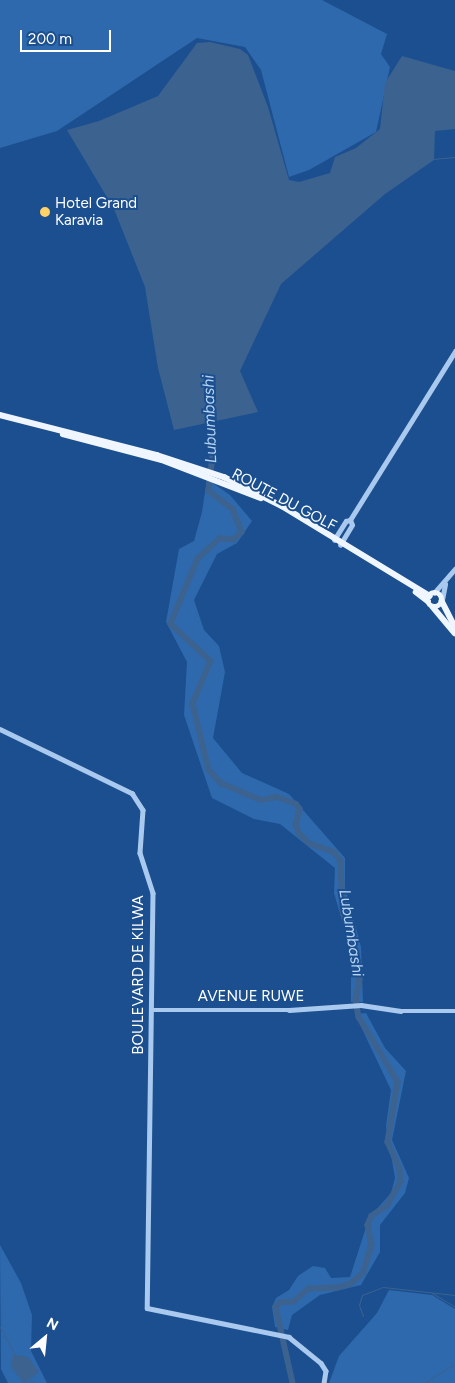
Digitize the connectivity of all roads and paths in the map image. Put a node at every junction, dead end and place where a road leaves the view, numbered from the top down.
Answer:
1 (455, 351) edge
2 (0, 416) edge
3 (350, 520) junction
4 (334, 539) junction
5 (341, 543) junction
6 (455, 569) edge
7 (446, 582) junction
8 (431, 597) junction
9 (442, 600) junction
10 (433, 606) junction
11 (455, 626) edge
12 (455, 633) edge
13 (0, 729) edge
14 (151, 1010) junction
15 (455, 1011) edge
16 (324, 1383) edge

1 - 3 street
2 - 4 main road, ROUTE DU GOLF
3 - 4 street
3 - 5 street
4 - 5 main road, ROUTE DU GOLF
5 - 8 main road, ROUTE DU GOLF
6 - 7 street
7 - 8 street
7 - 9 street
8 - 9 main road
8 - 10 main road
9 - 10 main road
9 - 11 main road
10 - 12 main road
13 - 14 street, BOULEVARD DE KILWA
14 - 15 street, AVENUE RUWE
14 - 16 street, BOULEVARD DE KILWA

